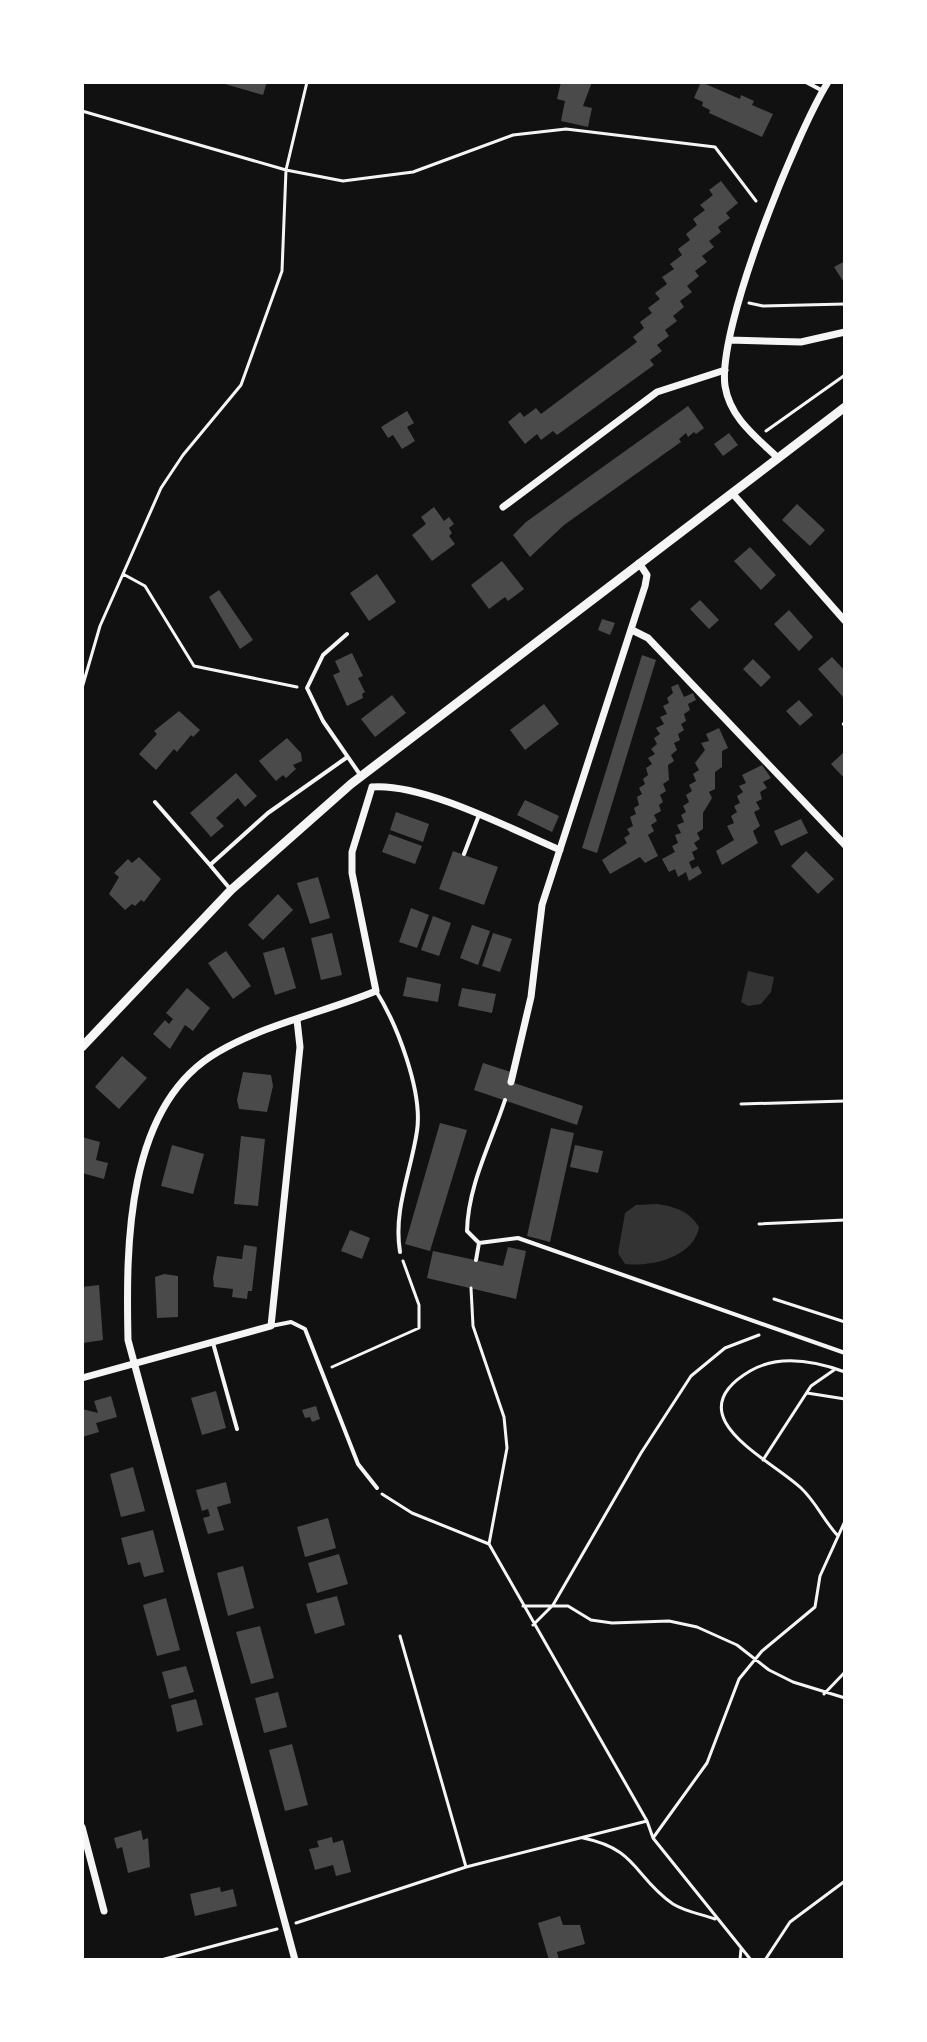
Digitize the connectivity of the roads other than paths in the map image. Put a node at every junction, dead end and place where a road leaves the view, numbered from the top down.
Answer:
1 (806, 82) edge
2 (828, 82) edge
3 (823, 91) junction
4 (845, 332) edge
5 (729, 340) junction
6 (725, 370) junction
7 (845, 407) edge
8 (778, 458) junction
9 (733, 494) junction
10 (503, 507) dead end
11 (639, 563) junction
12 (845, 621) edge
13 (632, 630) junction
14 (347, 634) dead end
15 (346, 758) junction
16 (361, 776) junction
17 (372, 787) junction
18 (155, 802) dead end
19 (479, 814) junction
20 (845, 845) edge
21 (560, 850) junction
22 (464, 854) dead end
23 (210, 865) junction
24 (231, 890) junction
25 (376, 991) junction
26 (297, 1020) junction
27 (82, 1047) edge
28 (511, 1082) dead end
29 (505, 1100) dead end
30 (479, 1243) junction
31 (400, 1252) road end
32 (476, 1260) dead end
33 (271, 1326) junction
34 (213, 1343) junction
35 (845, 1353) edge
36 (134, 1365) junction
37 (82, 1378) edge
38 (237, 1429) dead end
39 (377, 1488) road end
40 (82, 1827) edge
41 (104, 1911) dead end
42 (295, 1960) edge

1 - 3 lane
2 - 3 street
3 - 5 street
4 - 5 street
5 - 6 street
6 - 8 street
6 - 10 street
7 - 8 street
8 - 9 street
9 - 11 street
9 - 12 street
11 - 13 street
11 - 16 street
13 - 20 street
13 - 21 street
14 - 15 lane
15 - 16 lane
15 - 23 lane
16 - 17 street
16 - 24 street
17 - 19 street
17 - 25 street
18 - 23 lane
19 - 21 street
19 - 22 lane
21 - 28 street
23 - 24 lane
24 - 27 street
25 - 26 street
25 - 31 lane
26 - 33 street
26 - 36 street
29 - 30 lane
30 - 32 lane
30 - 35 lane
33 - 34 street
33 - 39 lane
34 - 36 street
34 - 38 lane
36 - 37 street
36 - 42 street
40 - 41 street

